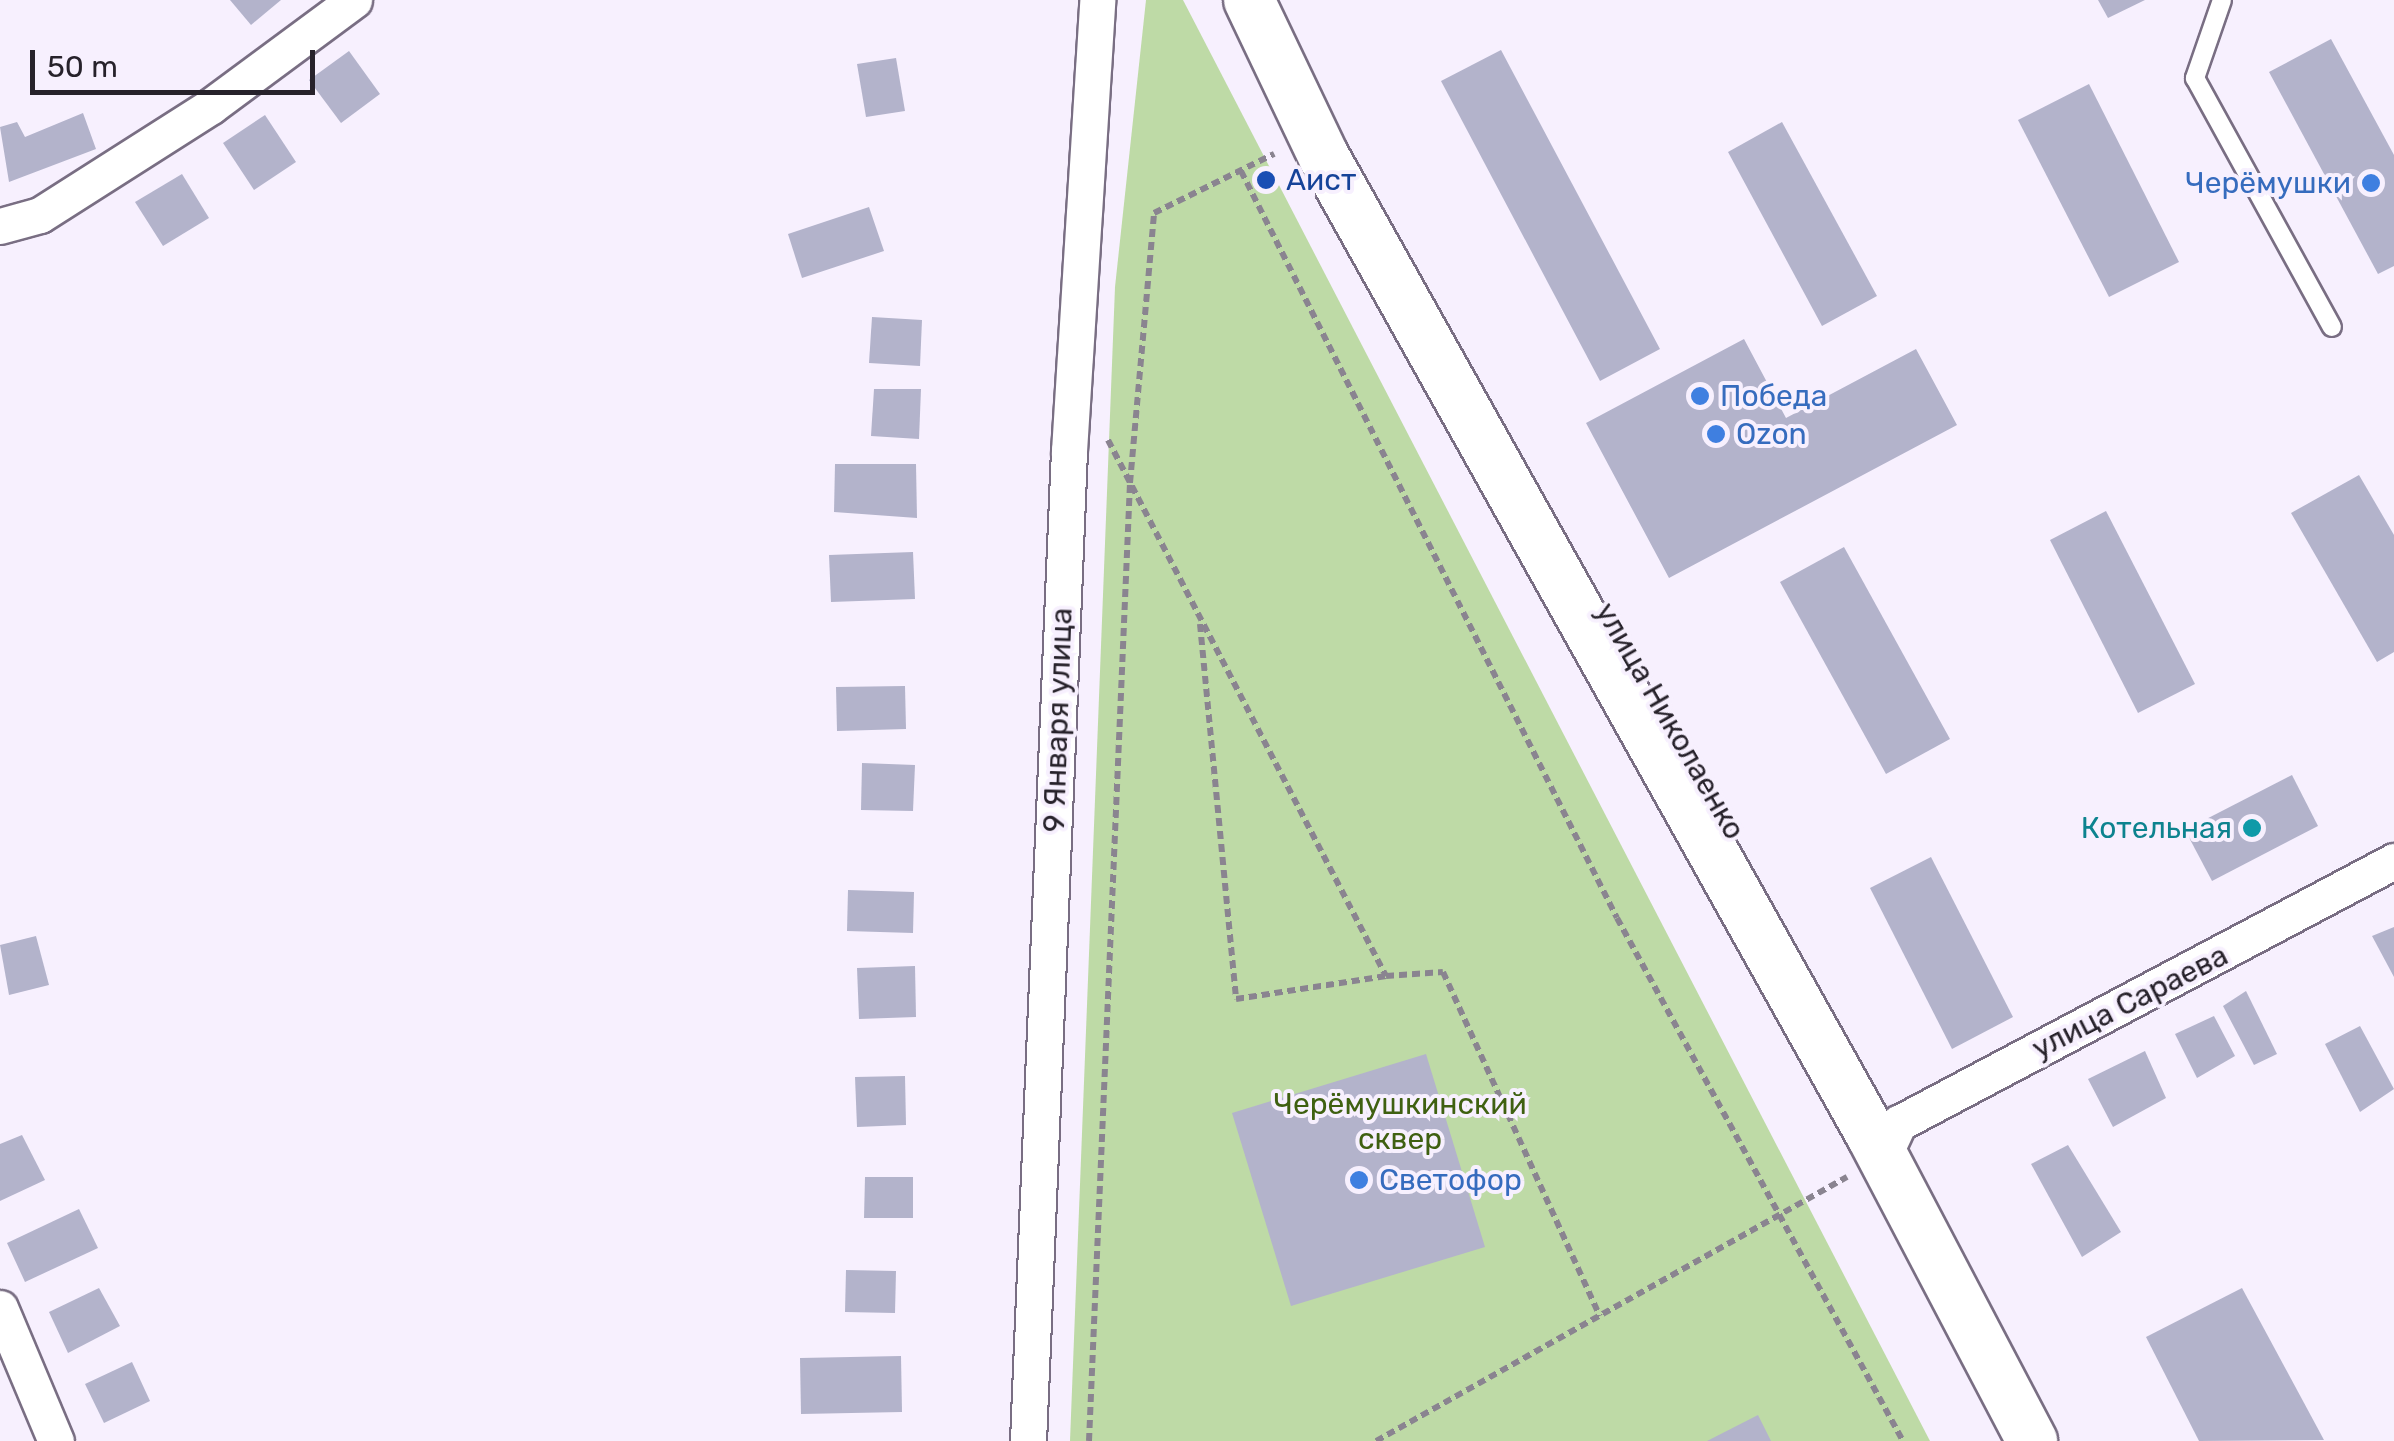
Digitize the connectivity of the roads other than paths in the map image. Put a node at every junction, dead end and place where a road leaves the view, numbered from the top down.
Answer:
1 (354, 0) edge
2 (1097, 0) edge
3 (1249, 0) edge
4 (1282, 0) edge
5 (2222, 0) edge
6 (0, 226) edge
7 (2332, 328) dead end
8 (2394, 861) edge
9 (1891, 1140) junction
10 (0, 1308) edge
11 (56, 1441) edge
12 (1028, 1441) edge
13 (2032, 1441) edge
14 (2062, 1441) edge

1 - 6 street
2 - 12 street, 9 Января улица
3 - 9 main road, улица Николаенко
4 - 9 main road, улица Николаенко
5 - 7 lane
8 - 9 street, улица Сараева
9 - 13 main road, улица Николаенко
9 - 14 main road, улица Николаенко
10 - 11 street

